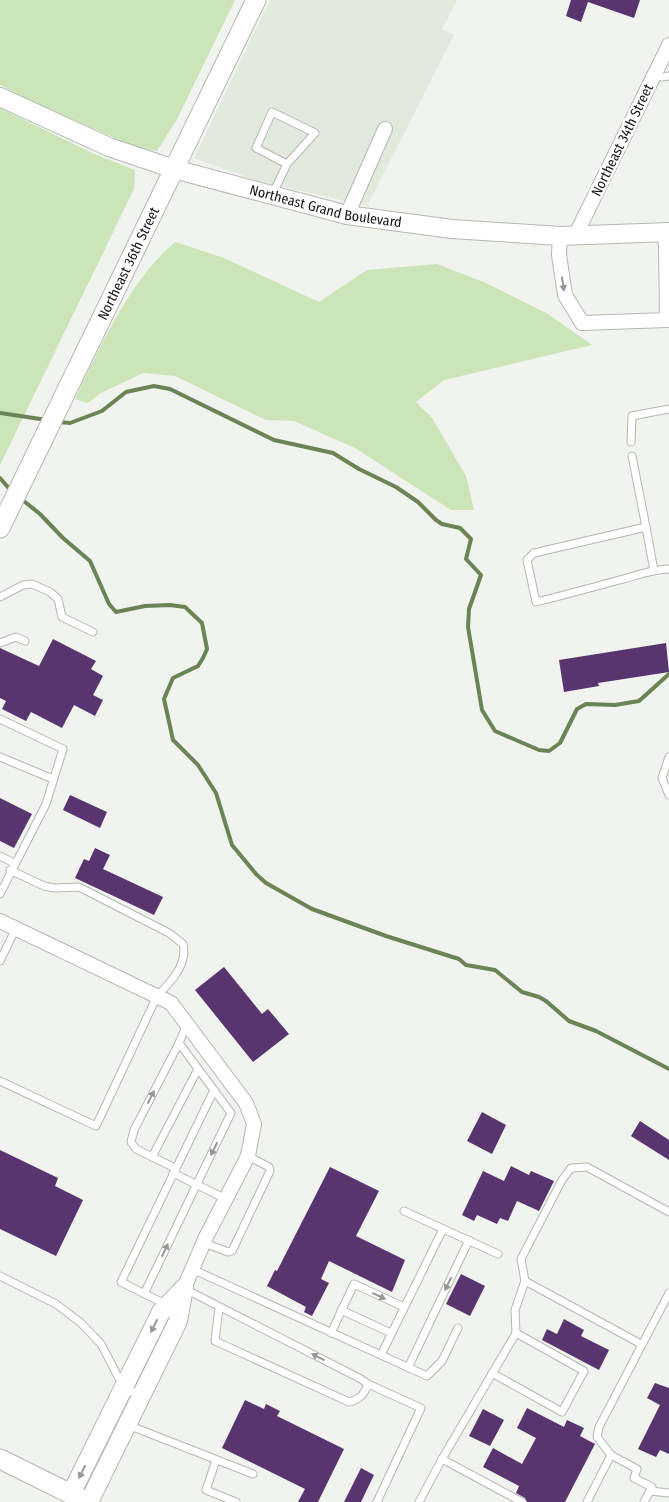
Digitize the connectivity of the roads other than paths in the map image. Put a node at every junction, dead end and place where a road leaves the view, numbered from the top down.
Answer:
1 (256, 0) edge
2 (669, 45) edge
3 (662, 75) edge
4 (0, 97) edge
5 (385, 130) dead end
6 (287, 164) junction
7 (174, 168) junction
8 (272, 196) junction
9 (347, 215) junction
10 (666, 232) edge
11 (567, 236) junction
12 (668, 320) edge
13 (669, 409) edge
14 (631, 442) dead end
15 (632, 456) dead end
16 (646, 527) junction
17 (0, 528) edge
18 (669, 569) edge
19 (654, 571) junction
20 (0, 598) edge
21 (94, 632) dead end
22 (25, 641) dead end
23 (0, 643) edge
24 (0, 719) edge
25 (0, 757) edge
26 (669, 757) edge
27 (53, 779) junction
28 (669, 795) edge
29 (0, 856) edge
30 (14, 863) junction
31 (10, 870) junction
32 (0, 894) edge
33 (0, 921) edge
34 (16, 928) junction
35 (0, 961) edge
36 (157, 996) junction
37 (187, 1024) junction
38 (178, 1043) junction
39 (198, 1069) junction
40 (0, 1081) edge
41 (214, 1090) junction
42 (248, 1156) junction
43 (152, 1157) junction
44 (174, 1171) junction
45 (196, 1184) junction
46 (226, 1198) junction
47 (404, 1211) dead end
48 (669, 1212) edge
49 (443, 1229) junction
50 (468, 1240) junction
51 (204, 1243) junction
52 (498, 1254) dead end
53 (192, 1269) junction
54 (0, 1276) edge
55 (525, 1281) junction
56 (184, 1288) junction
57 (669, 1293) edge
58 (144, 1294) junction
59 (167, 1306) junction
60 (219, 1307) junction
61 (404, 1307) junction
62 (341, 1310) junction
63 (458, 1328) dead end
64 (331, 1333) junction
65 (392, 1333) junction
66 (516, 1333) junction
67 (641, 1344) junction
68 (381, 1355) junction
69 (408, 1368) junction
70 (492, 1373) junction
71 (368, 1384) junction
72 (124, 1388) junction
73 (141, 1396) junction
74 (127, 1425) junction
75 (611, 1455) junction
76 (0, 1459) edge
77 (442, 1459) junction
78 (216, 1460) junction
79 (254, 1474) dead end
80 (650, 1491) junction
81 (669, 1493) edge
82 (83, 1499) edge
83 (236, 1502) edge
84 (377, 1502) edge
85 (419, 1502) edge
86 (522, 1502) edge
87 (588, 1502) edge
88 (644, 1502) edge

1 - 7 main road, Northeast 36th Street
2 - 3 street, Northeast 34th Street
3 - 11 street, Northeast 34th Street
4 - 7 street, Northeast Grand Boulevard
5 - 9 street
6 - 6 lane
6 - 8 lane
7 - 8 street, Northeast Grand Boulevard
7 - 17 main road, Northeast 36th Street
8 - 9 street, Northeast Grand Boulevard
9 - 11 street, Northeast Grand Boulevard
10 - 11 street, Northeast Grand Boulevard
10 - 12 street
11 -> 12 street
13 - 14 lane
15 - 16 lane
16 - 19 lane
16 - 19 lane
18 - 19 lane
20 - 21 lane
22 - 23 lane
24 - 27 lane
25 - 27 lane
26 - 28 lane
27 - 30 lane
29 - 30 lane
30 - 31 lane
31 - 32 lane
31 - 36 lane
33 - 34 street
34 - 35 lane
34 - 36 street
36 - 37 street
36 - 40 lane
37 - 38 lane
37 - 42 street
38 - 39 lane
43 -> 38 lane
39 - 41 lane
39 - 43 lane
41 - 44 lane
41 -> 45 lane
42 - 46 street
42 - 51 lane
43 - 44 lane
44 - 45 lane
44 - 58 lane
45 - 46 lane
58 -> 45 lane
46 - 51 street
47 - 49 lane
48 - 55 lane
49 - 50 lane
49 - 61 lane
50 - 52 lane
50 -> 69 lane
51 - 53 street
53 - 56 street
53 - 64 lane
54 - 72 lane
55 - 66 lane
55 - 67 lane
56 - 59 street
56 - 60 lane
56 - 73 street
57 - 67 lane
58 - 59 lane
59 -> 72 street
71 -> 60 lane
60 - 71 lane
62 -> 61 lane
61 - 65 lane
62 - 64 lane
62 - 65 lane
63 - 69 lane
64 - 68 lane
65 - 68 lane
66 - 70 lane
66 - 70 lane
67 - 75 lane
68 - 69 lane
70 - 77 lane
71 - 84 lane
72 - 73 lane
72 -> 82 street
73 - 74 street
74 - 78 lane
74 - 82 street
75 - 80 lane
75 - 87 lane
76 - 82 main road
77 - 85 lane
77 - 86 lane
78 - 79 lane
78 - 83 lane
80 - 81 lane
80 - 88 lane

